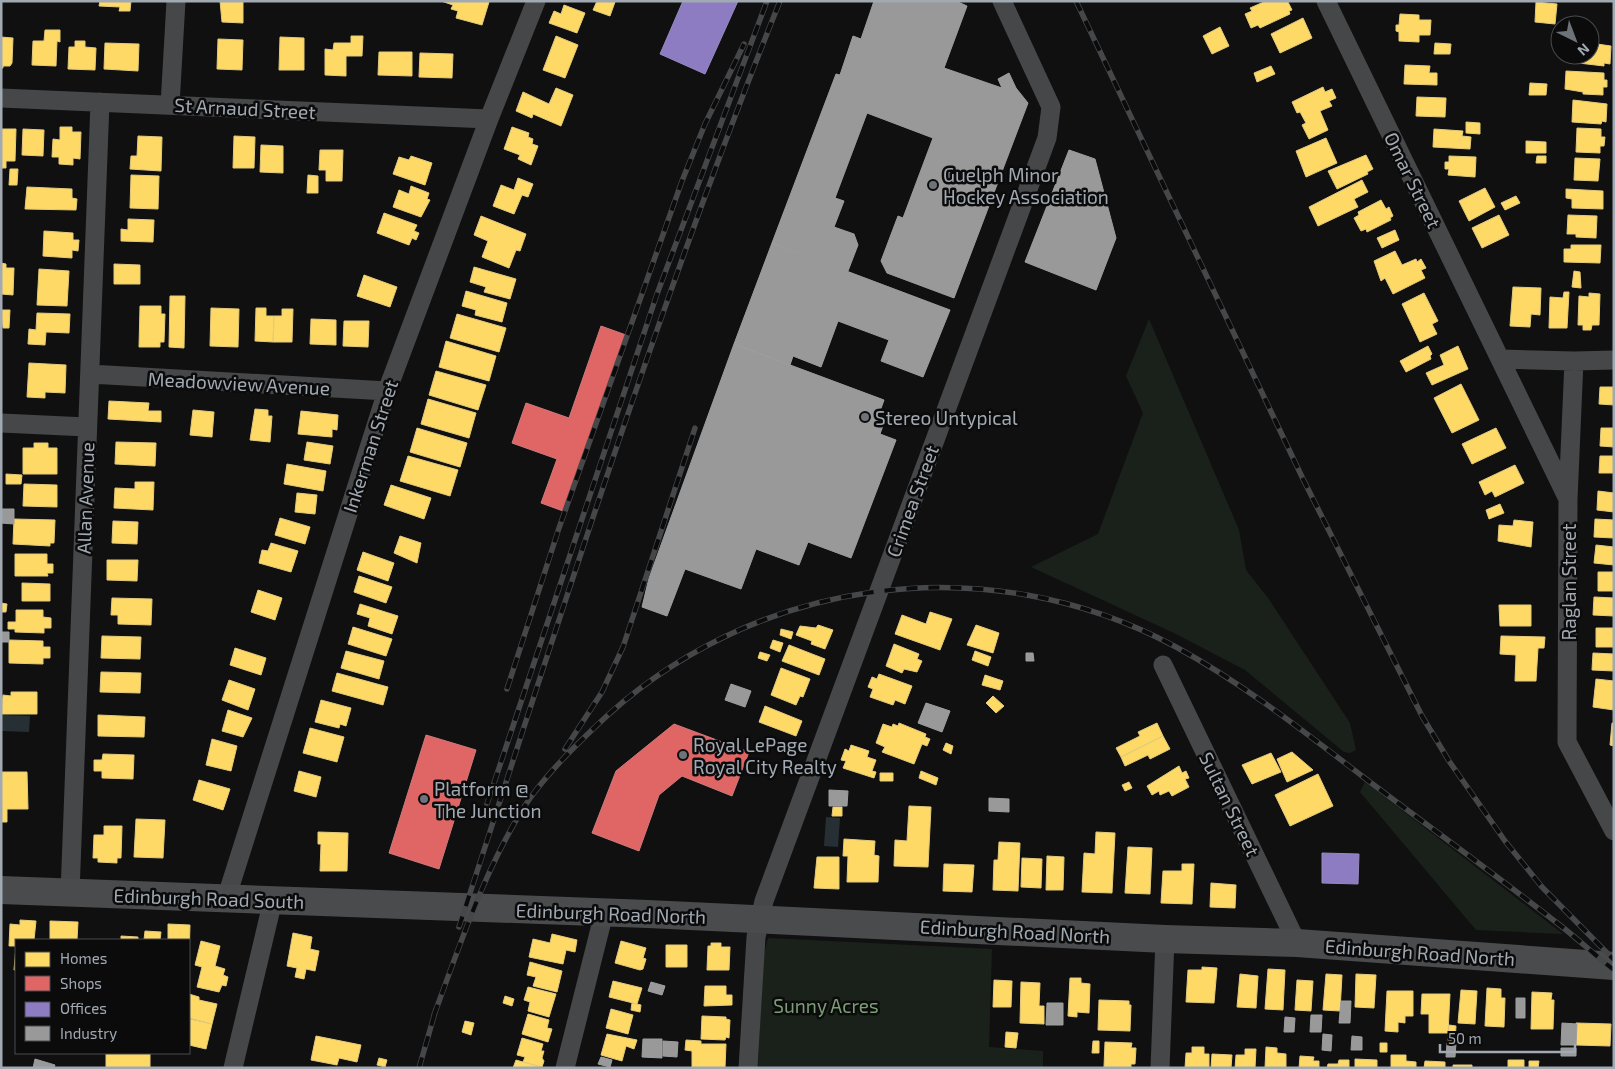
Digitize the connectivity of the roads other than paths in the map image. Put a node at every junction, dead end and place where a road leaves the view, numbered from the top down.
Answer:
1 (176, 1) edge
2 (536, 1) edge
3 (1002, 1) edge
4 (1326, 1) edge
5 (1, 98) edge
6 (100, 102) junction
7 (170, 105) junction
8 (489, 119) junction
9 (1501, 359) junction
10 (1614, 360) edge
11 (1574, 362) junction
12 (90, 374) junction
13 (387, 391) junction
14 (1, 423) edge
15 (88, 427) junction
16 (1568, 499) junction
17 (1163, 665) dead end
18 (1614, 831) edge
19 (1, 890) edge
20 (70, 893) junction
21 (226, 899) junction
22 (273, 900) junction
23 (416, 907) joint
24 (604, 913) junction
25 (759, 919) junction
26 (1165, 939) junction
27 (1297, 943) junction
28 (1614, 966) edge
29 (232, 1068) edge
30 (565, 1068) edge
31 (748, 1068) edge
32 (1160, 1068) edge

1 - 7 street
2 - 8 street, Inkerman Street
3 - 25 street, Crimea Street
4 - 9 street, Omar Street
5 - 6 street, St Arnaud Street
6 - 7 street, St Arnaud Street
6 - 12 street, Allan Avenue
7 - 8 street, St Arnaud Street
8 - 13 street, Inkerman Street
9 - 11 street
9 - 16 street, Omar Street
10 - 11 street
11 - 16 street, Raglan Street
12 - 13 street, Meadowview Avenue
12 - 15 street, Allan Avenue
13 - 21 street, Inkerman Street
14 - 15 street
15 - 20 street, Allan Avenue
16 - 18 street, Raglan Street
17 - 27 street, Sultan Street
19 - 20 main road, Edinburgh Road South
20 - 21 main road, Edinburgh Road South
21 - 22 main road, Edinburgh Road South
22 - 23 main road, Edinburgh Road South
22 - 29 street
23 - 24 main road, Edinburgh Road North
24 - 25 main road, Edinburgh Road North
24 - 30 street
25 - 26 main road, Edinburgh Road North
25 - 31 street, Crimea Street
26 - 27 main road, Edinburgh Road North
26 - 32 street
27 - 28 main road, Edinburgh Road North

